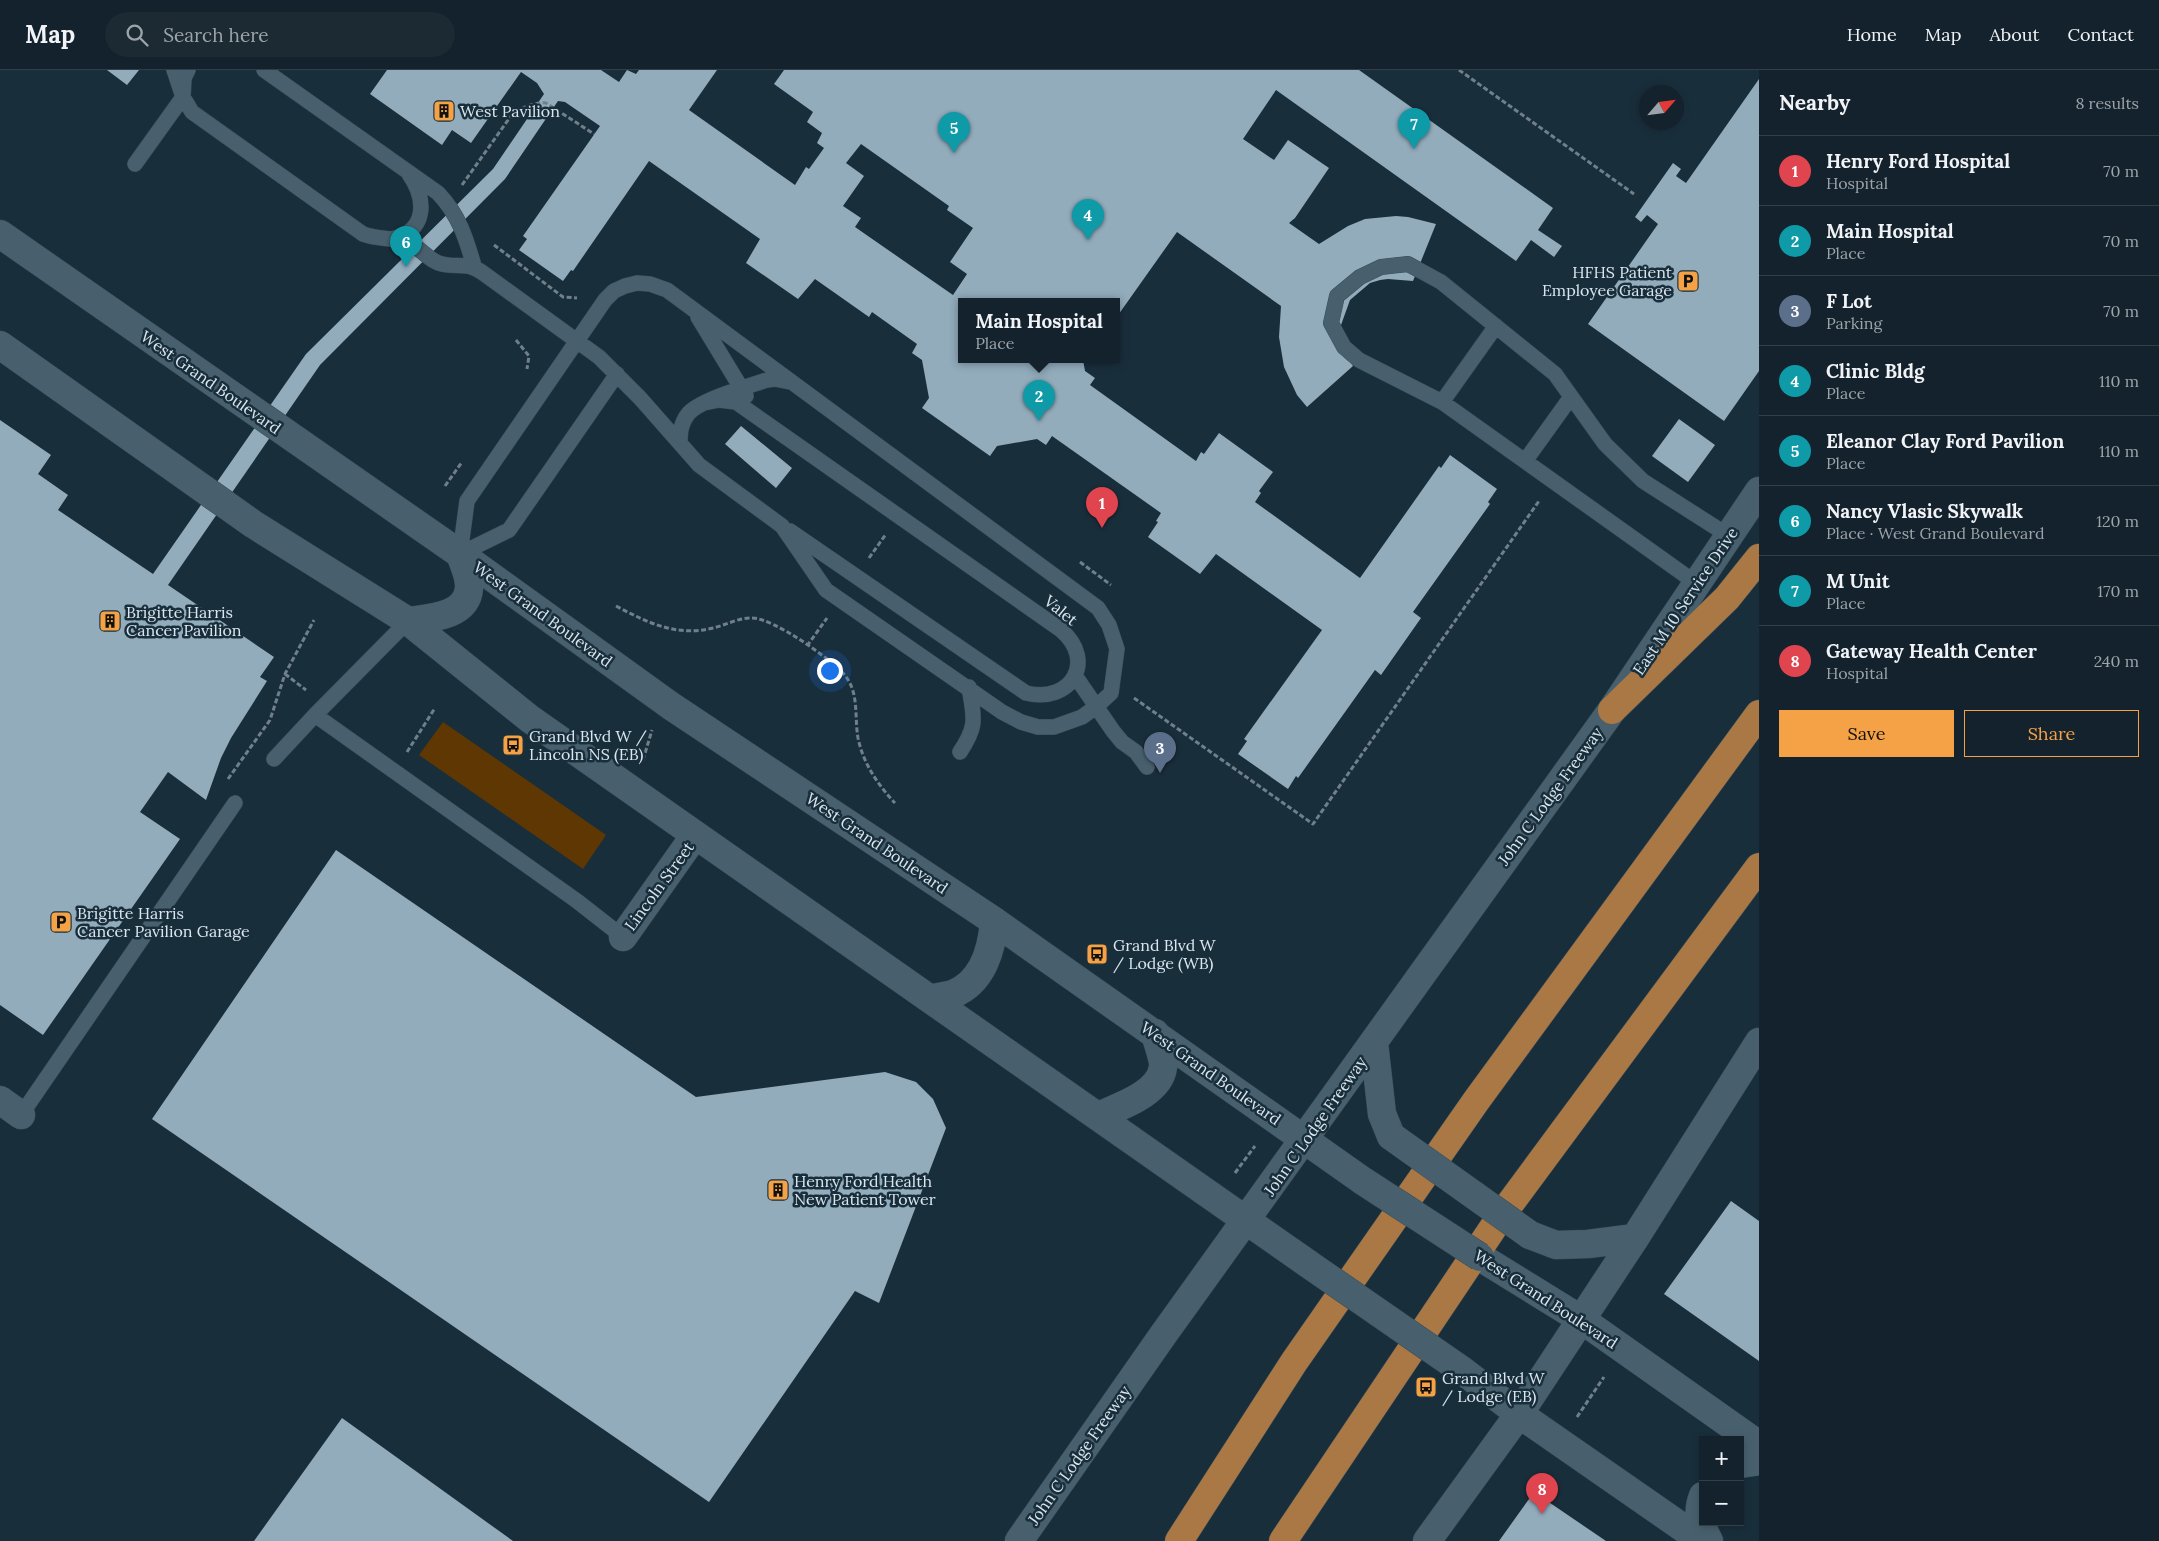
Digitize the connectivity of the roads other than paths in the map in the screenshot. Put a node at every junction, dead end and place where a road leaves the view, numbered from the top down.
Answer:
1 (174, 70) edge
2 (188, 70) edge
3 (264, 70) edge
4 (183, 97) junction
5 (136, 164) dead end
6 (407, 171) junction
7 (0, 234) edge
8 (389, 240) junction
9 (474, 266) junction
10 (694, 310) junction
11 (1496, 326) junction
12 (578, 342) junction
13 (0, 345) edge
14 (617, 374) junction
15 (793, 383) junction
16 (742, 389) junction
17 (1571, 396) junction
18 (1442, 402) junction
19 (704, 403) junction
20 (760, 418) junction
21 (680, 443) junction
22 (1524, 460) junction
23 (1759, 491) edge
24 (782, 526) junction
25 (1729, 536) junction
26 (460, 554) junction
27 (1759, 558) edge
28 (1696, 583) junction
29 (408, 620) junction
30 (1076, 677) junction
31 (969, 687) junction
32 (1097, 706) junction
33 (1612, 710) junction
34 (1759, 714) edge
35 (315, 716) junction
36 (960, 752) dead end
37 (274, 759) dead end
38 (1147, 767) dead end
39 (235, 803) dead end
40 (696, 835) junction
41 (1759, 867) edge
42 (994, 921) junction
43 (623, 937) joint
44 (930, 999) junction
45 (1155, 1034) junction
46 (1759, 1042) edge
47 (1374, 1043) junction
48 (11, 1108) edge
49 (1098, 1116) junction
50 (1306, 1139) junction
51 (1247, 1222) junction
52 (1635, 1238) junction
53 (1582, 1320) junction
54 (1520, 1414) junction
55 (1759, 1445) edge
56 (1759, 1461) edge
57 (1744, 1463) edge
58 (1701, 1526) edge
59 (1019, 1541) edge
60 (1179, 1541) edge
61 (1283, 1541) edge
62 (1427, 1541) edge
63 (1702, 1541) edge
64 (1709, 1541) edge

1 - 4 lane
2 - 4 lane
3 - 6 lane
4 - 5 lane
4 - 8 lane
6 - 8 lane
6 - 9 lane
7 - 26 main road, West Grand Boulevard
8 - 9 lane
9 - 12 lane
10 - 12 lane
10 - 15 lane
10 - 16 lane
11 - 17 lane
11 - 18 lane
11 - 18 lane
12 - 14 lane
12 - 26 lane
13 - 29 main road
14 - 21 lane
14 - 26 lane
15 - 16 lane
15 - 32 lane
16 - 19 lane
16 - 20 lane
17 - 22 lane
17 - 25 lane
18 - 22 lane
19 - 20 lane, Valet
19 - 21 lane
20 - 30 lane, Valet
21 - 24 lane
22 - 28 lane
23 - 25 main road, East M 10 Service Drive
24 - 30 lane
24 - 31 lane
25 - 28 main road, East M 10 Service Drive
26 - 29 main road
26 - 42 main road, West Grand Boulevard
27 - 33 highway
28 - 33 main road, East M 10 Service Drive
29 - 35 lane
29 - 40 main road
30 - 32 lane
31 - 32 lane
31 - 36 lane
32 - 38 lane
33 - 47 main road, John C Lodge Freeway
34 - 60 highway
35 - 37 lane
35 - 43 lane
39 - 48 lane
40 - 43 main road, Lincoln Street
40 - 44 main road
41 - 61 highway
42 - 44 main road
42 - 45 main road, West Grand Boulevard
44 - 49 main road
45 - 49 main road
45 - 50 main road, West Grand Boulevard
46 - 52 main road
47 - 50 main road, John C Lodge Freeway
47 - 52 main road, bridge
49 - 51 main road
50 - 51 main road, John C Lodge Freeway
50 - 53 main road, West Grand Boulevard, bridge
51 - 54 main road, bridge
51 - 59 main road, John C Lodge Freeway
52 - 53 main road
53 - 54 main road
53 - 55 main road, West Grand Boulevard
54 - 62 main road
54 - 63 main road
56 - 57 main road
58 - 64 main road

